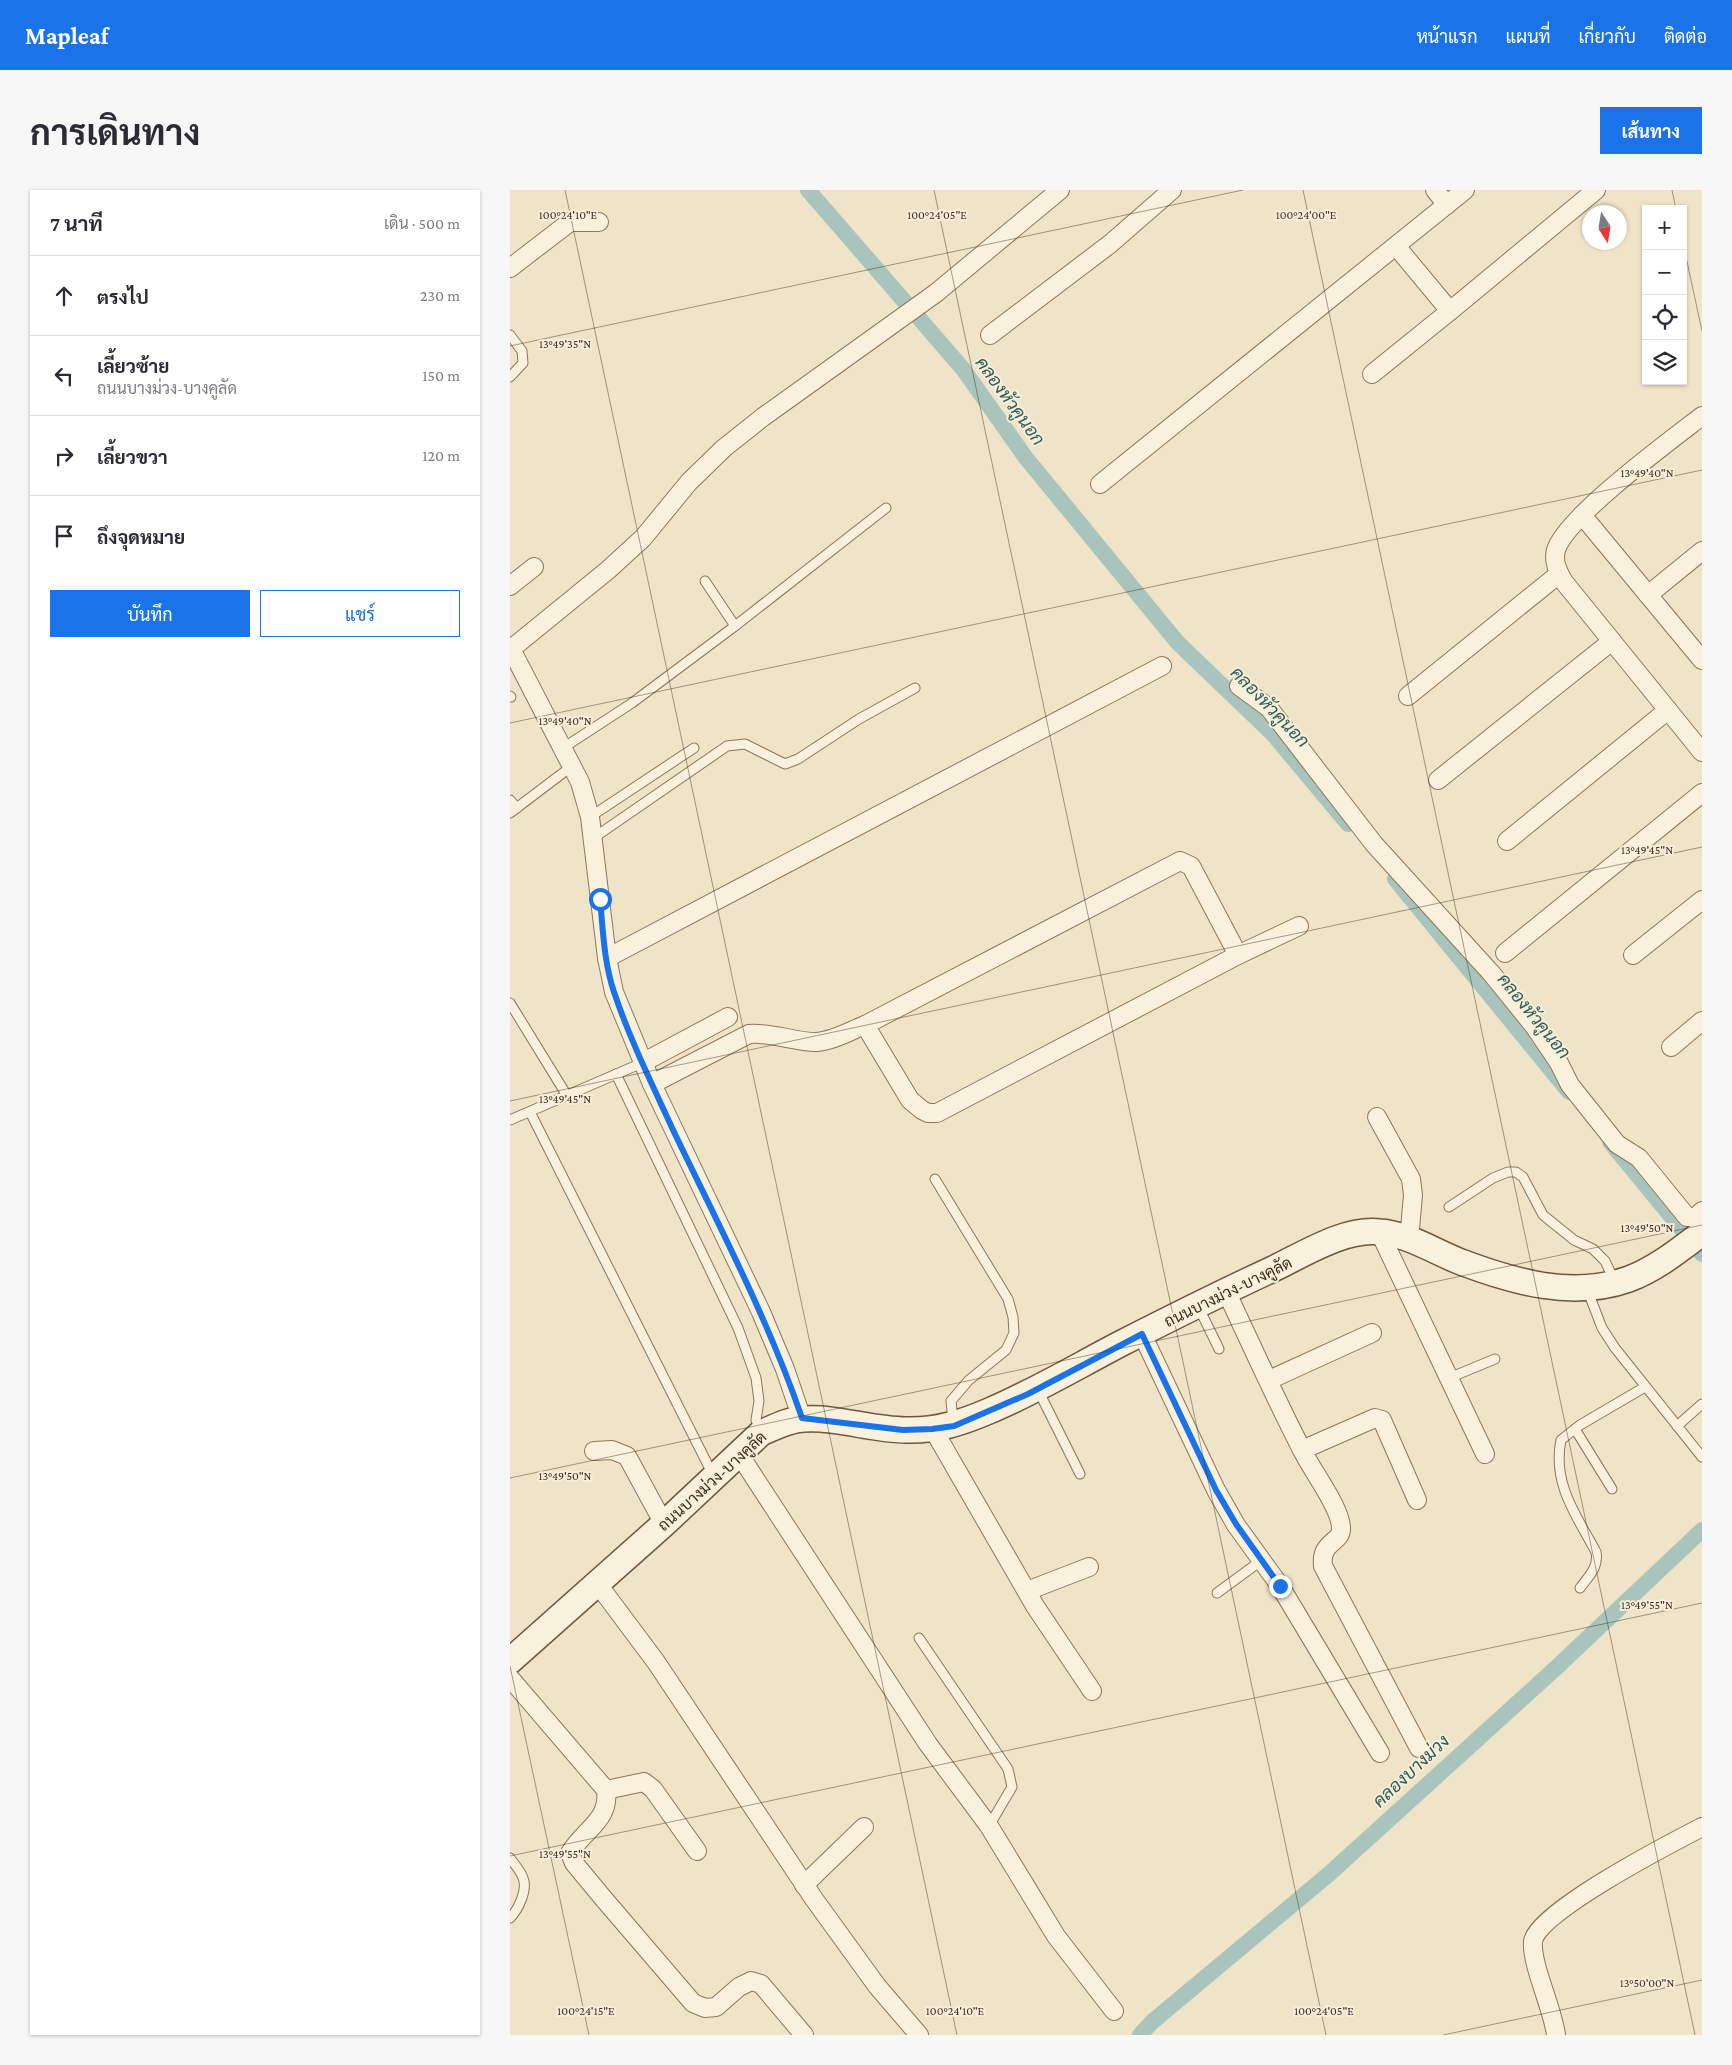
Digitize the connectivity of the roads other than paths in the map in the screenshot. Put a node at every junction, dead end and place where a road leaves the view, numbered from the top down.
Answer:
1 (1060, 190) edge
2 (1172, 190) edge
3 (1435, 190) edge
4 (1465, 190) edge
5 (1596, 190) edge
6 (1446, 205) junction
7 (599, 222) dead end
8 (1396, 246) junction
9 (510, 268) edge
10 (1450, 311) junction
11 (510, 335) edge
12 (990, 335) dead end
13 (1372, 374) dead end
14 (510, 377) edge
15 (1702, 416) edge
16 (1100, 484) dead end
17 (886, 508) dead end
18 (1582, 515) junction
19 (1702, 551) edge
20 (534, 566) dead end
21 (1559, 574) junction
22 (705, 581) dead end
23 (510, 586) edge
24 (1648, 595) junction
25 (735, 626) junction
26 (1612, 641) junction
27 (511, 648) edge
28 (1702, 659) edge
29 (1162, 666) dead end
30 (1239, 686) dead end
31 (915, 688) dead end
32 (1408, 696) dead end
33 (1668, 710) junction
34 (563, 748) junction
35 (694, 748) dead end
36 (1702, 752) edge
37 (572, 766) junction
38 (1438, 780) dead end
39 (1702, 793) edge
40 (510, 800) edge
41 (513, 811) edge
42 (590, 817) junction
43 (592, 839) junction
44 (1507, 841) dead end
45 (1702, 900) edge
46 (1299, 926) dead end
47 (1505, 953) dead end
48 (1633, 955) dead end
49 (1238, 956) junction
50 (606, 958) junction
51 (510, 1003) edge
52 (728, 1016) dead end
53 (1702, 1021) edge
54 (865, 1025) junction
55 (1671, 1047) dead end
56 (642, 1063) junction
57 (616, 1074) junction
58 (652, 1084) junction
59 (566, 1094) junction
60 (530, 1112) junction
61 (1376, 1116) dead end
62 (510, 1120) edge
63 (935, 1179) dead end
64 (1449, 1207) dead end
65 (1702, 1211) edge
66 (1380, 1231) junction
67 (1702, 1233) edge
68 (1409, 1240) junction
69 (1615, 1283) junction
70 (1586, 1287) junction
71 (1226, 1291) junction
72 (1198, 1306) junction
73 (1372, 1333) dead end
74 (1142, 1334) junction
75 (1219, 1349) dead end
76 (1495, 1359) dead end
77 (1449, 1378) junction
78 (1269, 1380) junction
79 (1645, 1387) junction
80 (1038, 1389) junction
81 (1702, 1404) edge
82 (802, 1418) junction
83 (1677, 1426) junction
84 (943, 1427) junction
85 (1575, 1429) junction
86 (761, 1433) junction
87 (1302, 1450) junction
88 (594, 1451) dead end
89 (739, 1454) junction
90 (1485, 1454) dead end
91 (1702, 1457) edge
92 (1080, 1474) dead end
93 (715, 1478) junction
94 (1612, 1490) dead end
95 (1417, 1500) dead end
96 (664, 1524) junction
97 (1262, 1560) junction
98 (1089, 1567) dead end
99 (597, 1583) junction
100 (1580, 1588) dead end
101 (1027, 1591) junction
102 (1217, 1593) dead end
103 (919, 1638) dead end
104 (510, 1661) edge
105 (510, 1678) edge
106 (1092, 1691) dead end
107 (1419, 1748) dead end
108 (1380, 1753) dead end
109 (606, 1790) junction
110 (989, 1826) junction
111 (864, 1827) dead end
112 (1702, 1827) edge
113 (697, 1851) dead end
114 (510, 1858) edge
115 (804, 1885) junction
116 (510, 1918) edge
117 (1114, 2011) dead end
118 (804, 2035) edge
119 (919, 2035) edge
120 (1556, 2035) edge

1 - 27 street
2 - 12 street
3 - 6 street
4 - 6 street
5 - 10 street
6 - 8 street
7 - 9 street
8 - 10 street
8 - 16 street
10 - 13 street
11 - 14 lane
15 - 18 street
17 - 25 lane
18 - 21 street
18 - 24 street
19 - 24 street
20 - 23 street
21 - 26 street
21 - 32 street
22 - 25 lane
24 - 28 street
25 - 34 lane
26 - 33 street
26 - 38 street
27 - 34 street
29 - 50 street
30 - 65 street
31 - 43 lane
33 - 36 street
33 - 44 street
34 - 37 street
35 - 42 lane
37 - 41 lane
37 - 42 street
39 - 47 street
40 - 41 lane
42 - 43 street
43 - 50 street
45 - 48 street
46 - 49 street
49 - 54 street
49 - 54 street
50 - 56 street
51 - 59 lane
52 - 56 street
53 - 55 street
54 - 58 street
56 - 57 lane
56 - 58 street
57 - 59 lane
57 - 86 lane
58 - 82 street
59 - 60 lane
60 - 62 lane
60 - 93 lane
61 - 68 street
63 - 84 lane
64 - 69 lane
66 - 68 street, ถนนบางม่วง-บางคูลัด
66 - 71 street, ถนนบางม่วง-บางคูลัด
66 - 77 street
67 - 69 street, ถนนบางม่วง-บางคูลัด
68 - 70 street, ถนนบางม่วง-บางคูลัด
69 - 70 street, ถนนบางม่วง-บางคูลัด
70 - 79 lane
71 - 72 street, ถนนบางม่วง-บางคูลัด
71 - 78 street
72 - 74 street, ถนนบางม่วง-บางคูลัด
72 - 75 lane
73 - 78 street
74 - 80 street, ถนนบางม่วง-บางคูลัด
74 - 97 street
76 - 77 lane
77 - 90 street
78 - 87 street
79 - 83 lane
79 - 85 lane
80 - 84 street, ถนนบางม่วง-บางคูลัด
80 - 92 lane
81 - 83 lane
82 - 84 street, ถนนบางม่วง-บางคูลัด
82 - 86 street, ถนนบางม่วง-บางคูลัด
83 - 91 lane
84 - 101 street
85 - 94 lane
85 - 100 lane
86 - 89 street, ถนนบางม่วง-บางคูลัด
87 - 95 street
87 - 107 street
88 - 96 street
89 - 93 street, ถนนบางม่วง-บางคูลัด
89 - 110 street
93 - 96 street, ถนนบางม่วง-บางคูลัด
96 - 99 street, ถนนบางม่วง-บางคูลัด
97 - 102 lane
97 - 108 street
98 - 101 street
99 - 104 street, ถนนบางม่วง-บางคูลัด
99 - 115 street
101 - 106 street
103 - 110 lane
105 - 109 street
109 - 113 street
109 - 118 street
110 - 117 street
111 - 115 street
112 - 120 street
114 - 116 lane
115 - 119 street

